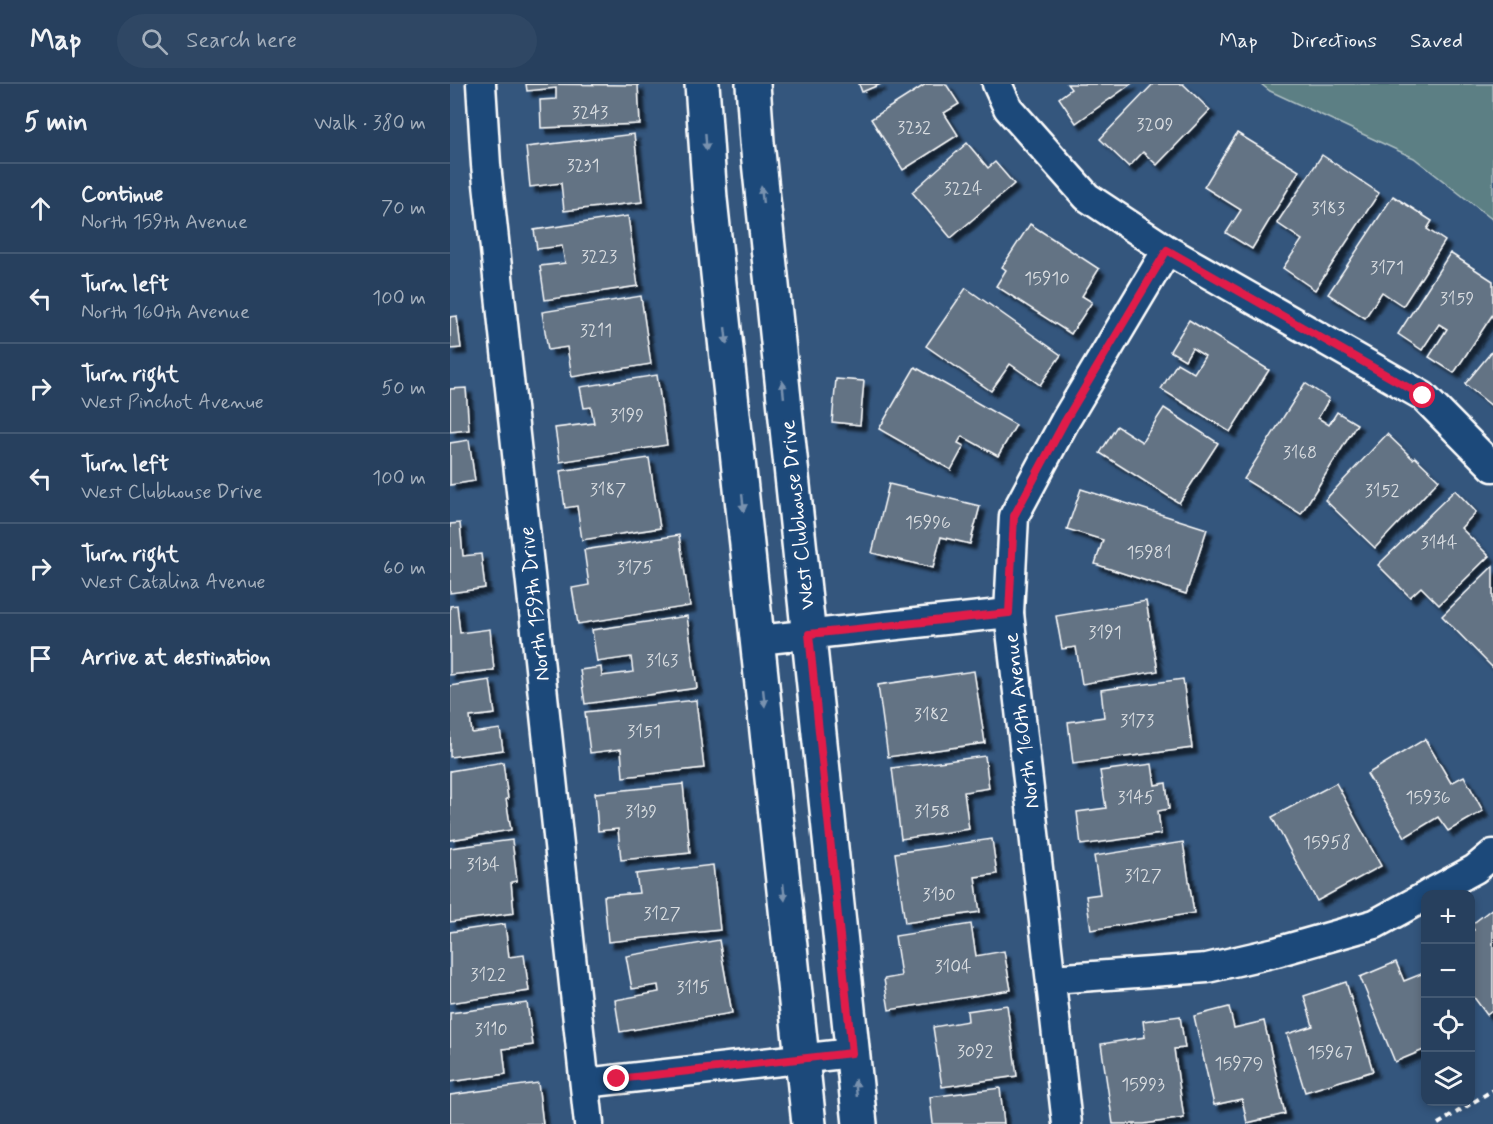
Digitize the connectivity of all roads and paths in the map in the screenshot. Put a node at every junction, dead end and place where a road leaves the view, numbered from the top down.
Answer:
1 (481, 84) edge
2 (702, 84) edge
3 (753, 84) edge
4 (997, 84) edge
5 (1167, 250) junction
6 (1493, 467) edge
7 (1009, 613) junction
8 (809, 634) junction
9 (758, 640) junction
10 (1493, 854) edge
11 (1436, 890) edge
12 (1421, 898) edge
13 (1051, 979) junction
14 (852, 1053) junction
15 (802, 1059) junction
16 (585, 1083) junction
17 (1493, 1090) edge
18 (589, 1124) edge
19 (808, 1124) edge
20 (860, 1124) edge
21 (1067, 1124) edge
22 (1438, 1124) edge

1 - 16 street, North 159th Drive
2 -> 9 street
8 -> 3 street, West Clubhouse Drive
4 - 5 street
5 - 6 street
5 - 7 street, North 160th Avenue
7 - 8 street
7 - 13 street, North 160th Avenue
8 - 9 street
8 - 14 street, West Clubhouse Drive
9 -> 15 street
10 - 11 street
12 - 13 street
13 - 21 street, North 160th Avenue
14 - 15 street
20 -> 14 street, West Clubhouse Drive
15 - 16 street
15 - 19 street
16 - 18 street, North 159th Drive
17 - 22 path

